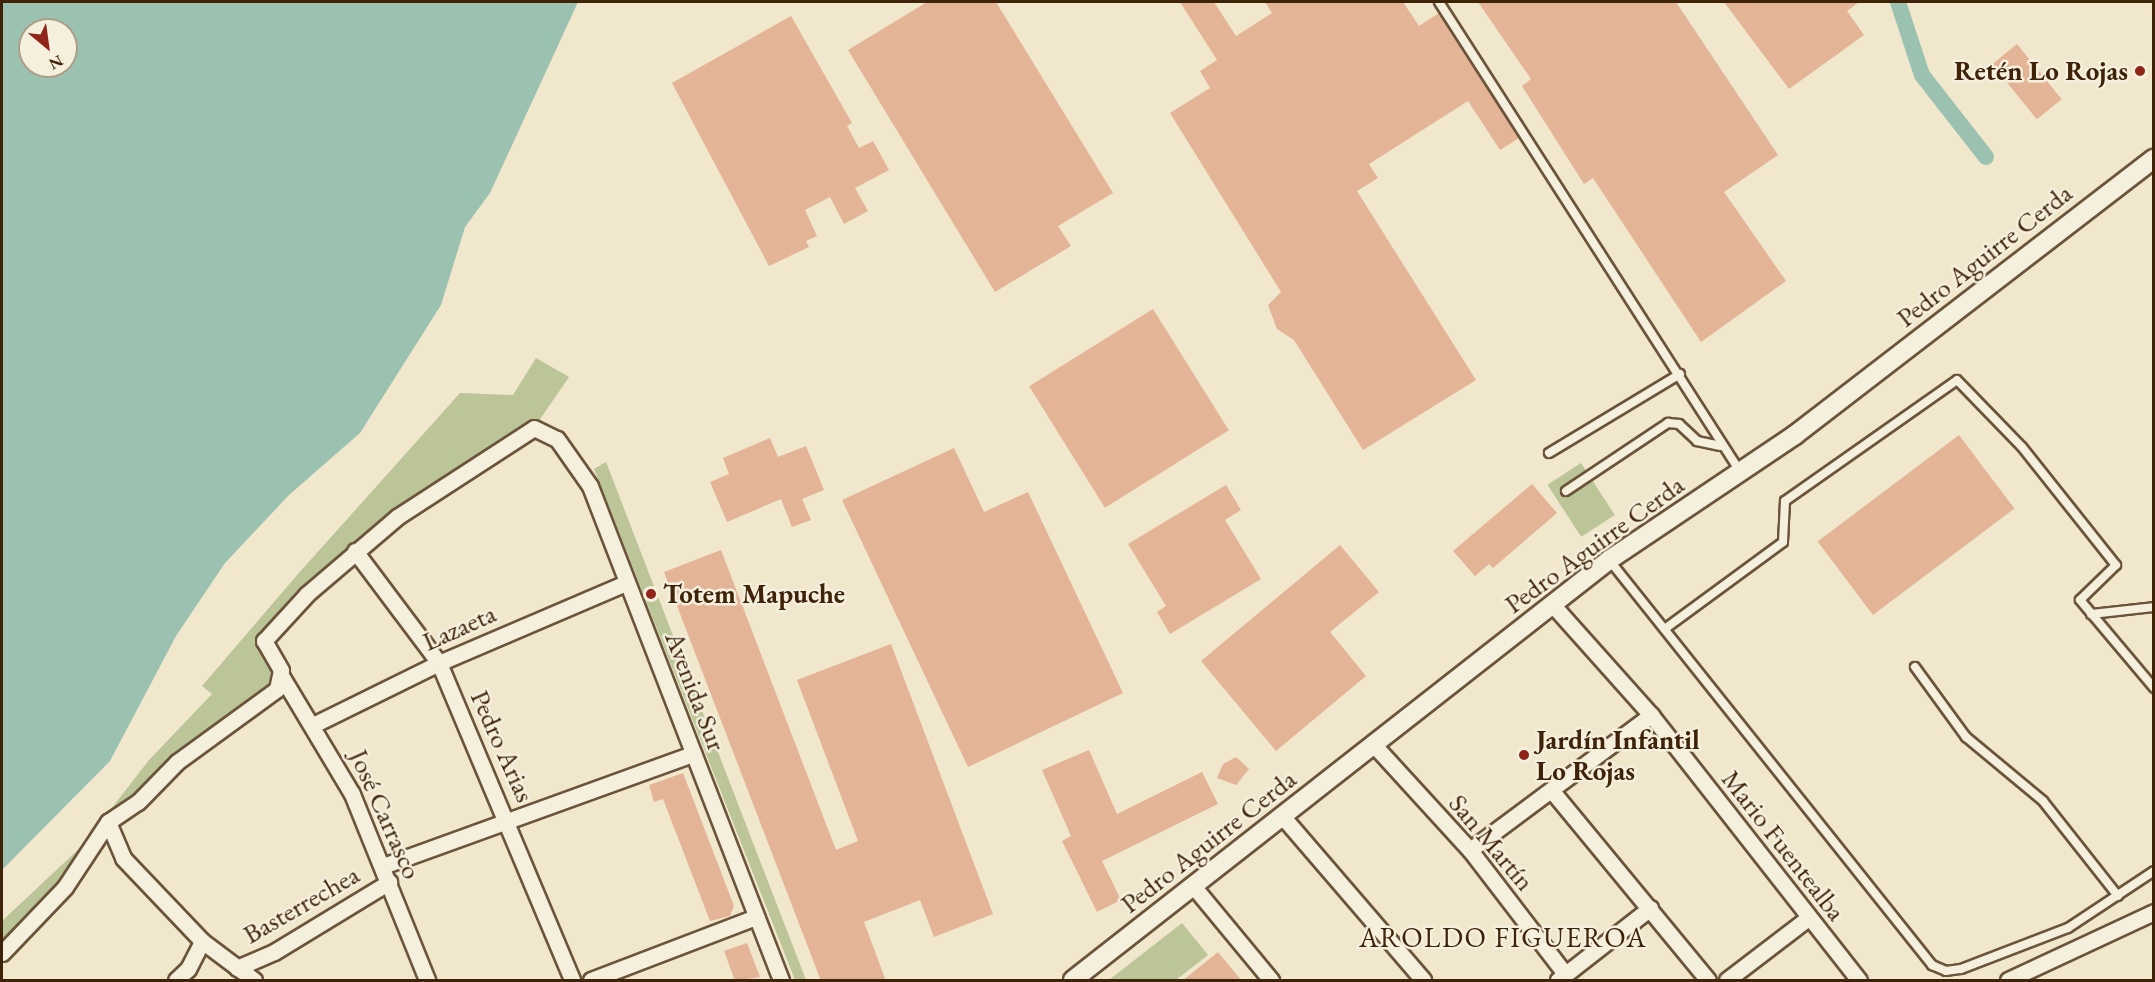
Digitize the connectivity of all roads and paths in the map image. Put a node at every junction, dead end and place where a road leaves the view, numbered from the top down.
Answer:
1 (1439, 2) edge
2 (2154, 159) edge
3 (1680, 374) junction
4 (1720, 446) junction
5 (1549, 453) dead end
6 (1742, 474) junction
7 (1566, 491) dead end
8 (355, 551) junction
9 (1609, 560) junction
10 (626, 583) junction
11 (1552, 604) junction
12 (2154, 607) edge
13 (2091, 614) junction
14 (1666, 628) junction
15 (439, 663) junction
16 (1915, 667) dead end
17 (282, 677) junction
18 (2154, 688) edge
19 (1651, 715) junction
20 (315, 724) junction
21 (1374, 746) junction
22 (693, 754) junction
23 (1552, 791) junction
24 (1283, 817) junction
25 (108, 822) junction
26 (508, 822) junction
27 (1470, 850) junction
28 (383, 866) junction
29 (2154, 871) edge
30 (389, 882) junction
31 (1194, 887) junction
32 (2118, 896) junction
33 (1650, 908) junction
34 (2154, 912) edge
35 (756, 916) junction
36 (1809, 918) junction
37 (202, 941) junction
38 (2, 953) edge
39 (237, 968) junction
40 (1562, 978) edge
41 (176, 981) edge
42 (254, 981) edge
43 (427, 981) edge
44 (572, 981) edge
45 (591, 981) edge
46 (781, 981) edge
47 (1073, 981) edge
48 (1271, 981) edge
49 (1423, 981) edge
50 (1708, 981) edge
51 (1727, 981) edge
52 (1859, 981) edge
53 (2008, 981) edge

1 - 3 lane
2 - 6 street, Pedro Aguirre Cerda
3 - 4 lane
3 - 5 lane
4 - 6 lane
4 - 7 lane
6 - 9 street, Pedro Aguirre Cerda
8 - 10 street, Avenida Sur
8 - 15 street, Pedro Arias
8 - 17 street, José Carrasco
9 - 11 street, Pedro Aguirre Cerda
9 - 14 lane
10 - 15 street, Lazaeta
10 - 22 street, Avenida Sur
11 - 19 street, Mario Fuentealba
11 - 21 street, Pedro Aguirre Cerda
12 - 13 lane
13 - 14 lane
13 - 18 lane
14 - 32 lane
15 - 20 street, Lazaeta
15 - 26 street, Pedro Arias
16 - 32 lane
17 - 20 street, José Carrasco
17 - 25 street
19 - 23 street
19 - 36 street, Mario Fuentealba
20 - 28 street, José Carrasco
21 - 24 street, Pedro Aguirre Cerda
21 - 27 street, San Martín
22 - 26 street, Basterrechea
22 - 35 street, Avenida Sur
23 - 27 street
23 - 33 street
24 - 31 street, Pedro Aguirre Cerda
24 - 49 street
25 - 37 street
25 - 38 street
26 - 28 street, Basterrechea
26 - 44 street, Pedro Arias
27 - 40 street, San Martín
28 - 30 street, José Carrasco
29 - 32 lane
30 - 39 street, Basterrechea
30 - 43 street, José Carrasco
31 - 47 street, Pedro Aguirre Cerda
31 - 48 street
33 - 40 street
33 - 50 street
34 - 53 street
35 - 45 street
35 - 46 street, Avenida Sur
36 - 51 street
36 - 52 street, Mario Fuentealba
37 - 39 street
37 - 41 street
39 - 42 street

